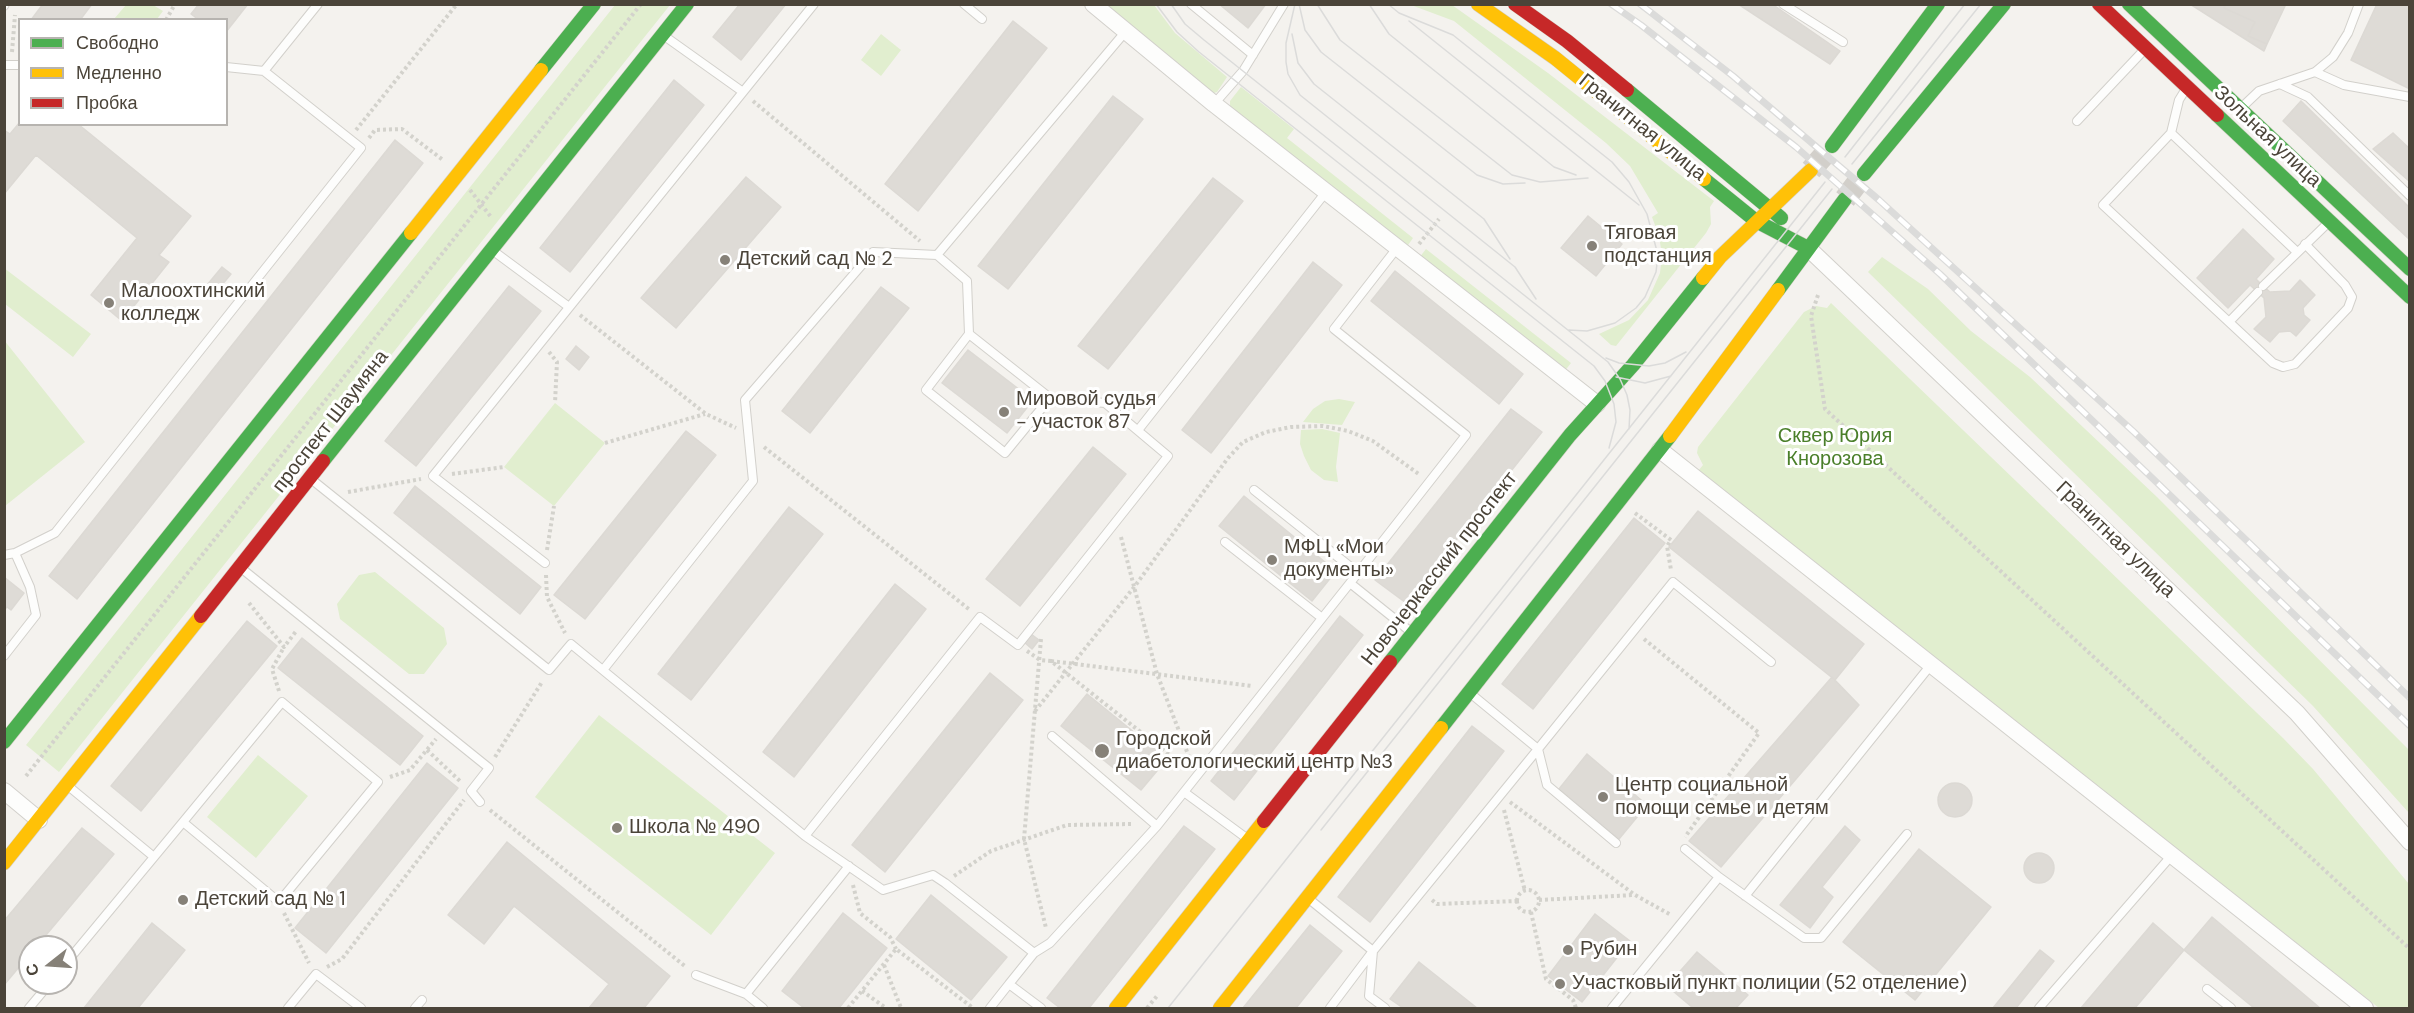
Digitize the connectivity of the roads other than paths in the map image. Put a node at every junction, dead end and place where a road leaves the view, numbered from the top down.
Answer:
1 (318, 4) edge
2 (594, 4) edge
3 (687, 4) edge
4 (814, 4) edge
5 (964, 4) edge
6 (1093, 4) edge
7 (1191, 4) edge
8 (1284, 4) edge
9 (1478, 4) edge
10 (1515, 4) edge
11 (1783, 4) edge
12 (1938, 4) edge
13 (2004, 4) edge
14 (2099, 4) edge
15 (2129, 4) edge
16 (2359, 4) edge
17 (982, 19) dead end
18 (1126, 31) junction
19 (2159, 33) junction
20 (663, 35) junction
21 (1843, 42) dead end
22 (2145, 48) junction
23 (1253, 55) junction
24 (228, 67) edge
25 (264, 71) junction
26 (2315, 72) junction
27 (2201, 73) junction
28 (2280, 84) junction
29 (2187, 88) junction
30 (743, 92) junction
31 (2409, 97) edge
32 (1214, 104) junction
33 (2240, 110) junction
34 (2077, 121) dead end
35 (2226, 125) junction
36 (2171, 134) junction
37 (1834, 144) tunnel mouth
38 (1811, 170) tunnel mouth
39 (1866, 171) tunnel mouth
40 (1326, 192) junction
41 (2409, 196) edge
42 (1845, 200) tunnel mouth
43 (2342, 207) junction
44 (1772, 208) junction
45 (1756, 220) junction
46 (2329, 222) junction
47 (2306, 244) junction
48 (1397, 248) junction
49 (1808, 248) junction
50 (491, 249) junction
51 (2297, 252) junction
52 (937, 255) junction
53 (2409, 269) edge
54 (2409, 297) edge
55 (569, 307) junction
56 (2229, 322) junction
57 (969, 334) junction
58 (1050, 398) junction
59 (1597, 404) junction
60 (1139, 429) junction
61 (1660, 450) junction
62 (311, 479) junction
63 (1254, 490) dead end
64 (1226, 542) dead end
65 (15, 553) junction
66 (4, 555) edge
67 (545, 563) dead end
68 (241, 568) junction
69 (1358, 573) junction
70 (1350, 584) junction
71 (1322, 618) junction
72 (1414, 635) junction
73 (4, 656) edge
74 (1771, 662) dead end
75 (1930, 666) junction
76 (603, 670) junction
77 (1470, 693) junction
78 (1052, 735) dead end
79 (4, 742) edge
80 (1538, 749) junction
81 (66, 784) junction
82 (4, 791) edge
83 (1184, 792) junction
84 (480, 802) road end
85 (39, 820) junction
86 (183, 822) junction
87 (1157, 826) junction
88 (1907, 834) dead end
89 (805, 836) junction
90 (1250, 840) junction
91 (1616, 843) dead end
92 (2409, 843) edge
93 (1685, 849) road end
94 (2172, 855) junction
95 (154, 857) junction
96 (4, 862) edge
97 (849, 866) junction
98 (1719, 877) junction
99 (1745, 896) junction
100 (1307, 897) junction
101 (78, 949) edge
102 (1373, 951) junction
103 (1034, 953) junction
104 (696, 975) road end
105 (1009, 984) junction
106 (2207, 989) dead end
107 (746, 994) junction
108 (39, 995) edge
109 (422, 1000) dead end
110 (28, 1008) edge
111 (288, 1008) edge
112 (361, 1008) edge
113 (415, 1008) edge
114 (763, 1008) edge
115 (990, 1008) edge
116 (1041, 1008) edge
117 (1116, 1008) edge
118 (1220, 1008) edge
119 (1330, 1008) edge
120 (1385, 1008) edge
121 (1612, 1008) edge
122 (2040, 1008) edge
123 (2231, 1008) edge
124 (2366, 1008) edge

1 - 25 lane
2 - 79 street
3 - 20 street, проспект Шаумяна
4 - 30 lane
5 - 17 lane
6 - 18 street
7 - 23 lane
8 - 23 lane
9 - 45 street, Гранитная улица
10 - 44 street, Гранитная улица
11 - 21 lane
12 - 37 street
13 - 39 street
14 - 22 street, Зольная улица
15 - 19 street, Зольная улица
16 - 26 lane
18 - 32 street
18 - 52 lane
19 - 22 lane
19 - 27 street, Зольная улица
20 - 30 lane
20 - 50 street, проспект Шаумяна
22 - 29 street, Зольная улица
22 - 34 lane
23 - 32 lane
24 - 25 lane
25 - 65 lane
26 - 28 lane
26 - 31 lane
27 - 29 lane
27 - 33 street, Зольная улица
28 - 33 lane
28 - 41 lane
29 - 35 street, Зольная улица
29 - 36 lane
30 - 55 lane
32 - 40 street
33 - 35 lane
33 - 43 street, Зольная улица
35 - 46 street, Зольная улица
36 - 51 lane
36 - 56 lane
38 - 44 street, Новочеркасский проспект
40 - 48 street
40 - 60 lane
42 - 49 street
43 - 46 lane
43 - 53 street, Зольная улица
44 - 45 street, Новочеркасский проспект
44 - 49 street, Гранитная улица
45 - 49 street, Гранитная улица
45 - 59 street, Новочеркасский проспект
46 - 47 lane
46 - 54 street, Зольная улица
47 - 51 lane
47 - 56 lane
48 - 59 street
48 - 69 lane
49 - 61 street
49 - 92 street, Гранитная улица
50 - 55 lane
50 - 62 street, проспект Шаумяна
51 - 56 lane
52 - 57 lane
52 - 76 lane
55 - 67 lane
57 - 58 lane
57 - 58 lane
58 - 60 lane
59 - 72 street, Новочеркасский проспект
60 - 89 lane
61 - 75 street
61 - 77 street
62 - 68 street, проспект Шаумяна
62 - 76 lane
63 - 69 lane
64 - 71 lane
65 - 66 lane
65 - 73 lane
68 - 81 street, проспект Шаумяна
68 - 84 lane
69 - 70 lane
70 - 71 lane
70 - 72 lane
71 - 83 lane
72 - 90 street, Новочеркасский проспект
74 - 80 lane
75 - 94 street
75 - 99 lane
76 - 89 lane
77 - 80 lane
77 - 100 street
78 - 87 lane
80 - 91 lane
80 - 102 lane
81 - 85 street, проспект Шаумяна
81 - 95 lane
82 - 85 street
83 - 87 lane
83 - 90 lane
85 - 96 street, проспект Шаумяна
86 - 86 lane
86 - 95 lane
87 - 103 lane
88 - 99 lane
89 - 97 lane
90 - 117 street, Новочеркасский проспект
93 - 98 lane
94 - 122 lane
94 - 124 street
95 - 101 lane
97 - 103 lane
97 - 107 lane
98 - 99 lane
98 - 121 lane
100 - 102 lane
100 - 118 street
102 - 119 lane
102 - 120 lane
103 - 105 lane
104 - 107 lane
105 - 115 lane
105 - 116 lane
106 - 123 lane
107 - 114 lane
108 - 110 lane
109 - 113 lane
111 - 112 lane

